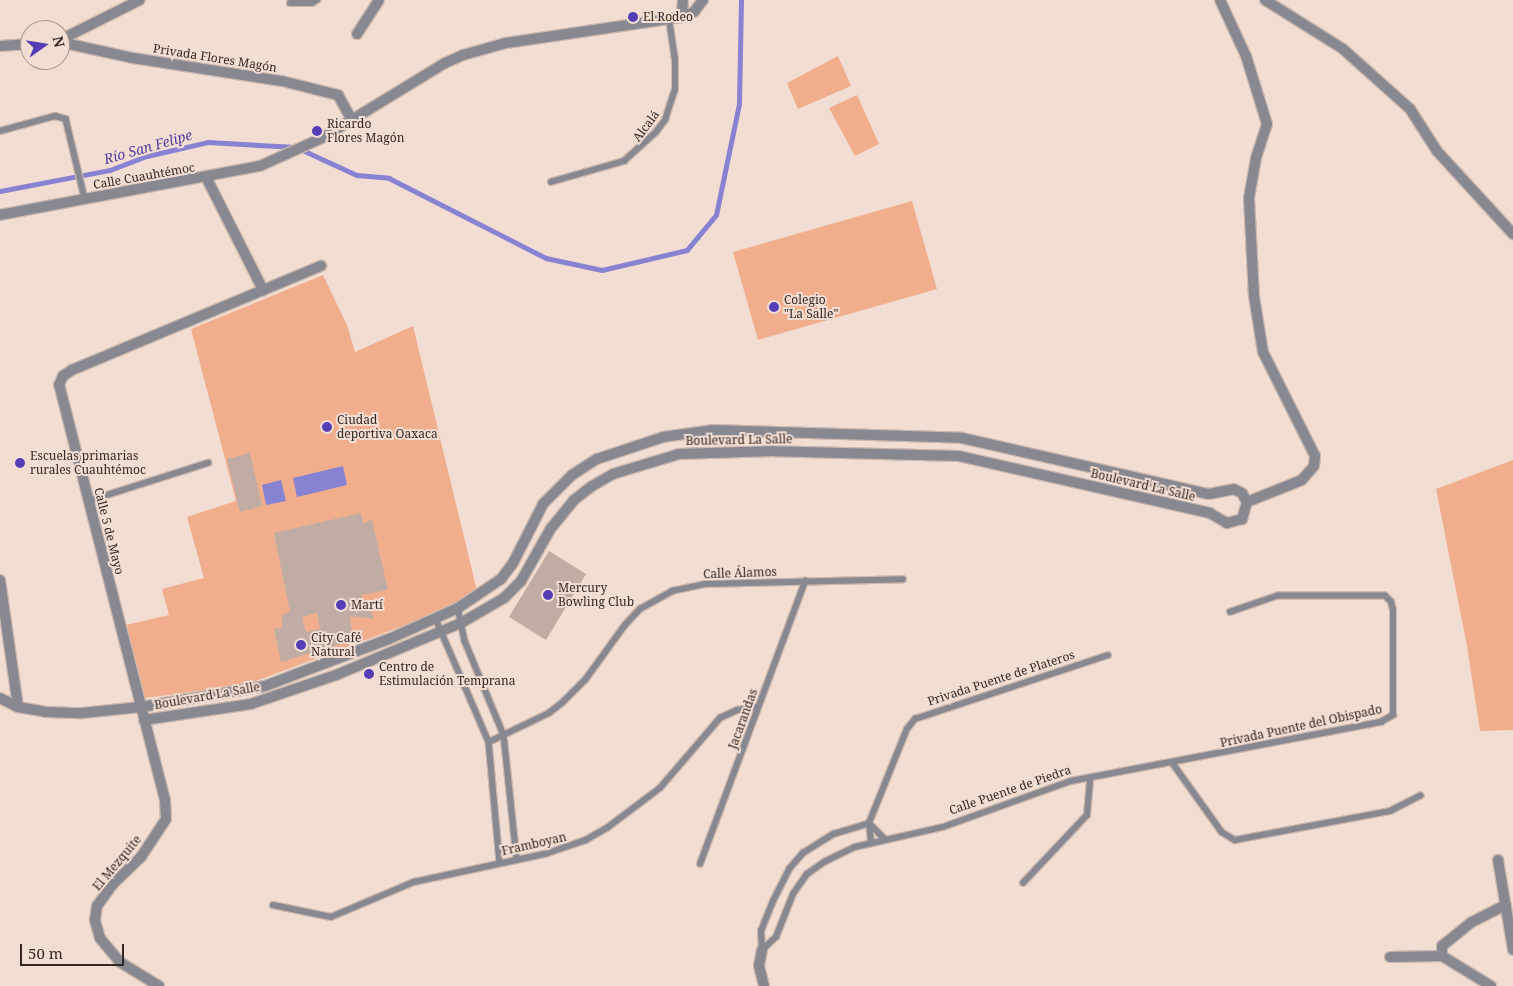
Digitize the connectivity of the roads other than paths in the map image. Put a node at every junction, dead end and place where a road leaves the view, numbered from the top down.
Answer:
1 (140, 0) edge
2 (317, 0) edge
3 (379, 0) edge
4 (684, 0) edge
5 (703, 0) edge
6 (1220, 0) edge
7 (1265, 0) edge
8 (290, 3) dead end
9 (682, 17) junction
10 (669, 20) junction
11 (357, 34) dead end
12 (70, 36) edge
13 (70, 43) edge
14 (20, 45) edge
15 (0, 46) edge
16 (352, 120) junction
17 (0, 131) edge
18 (206, 177) junction
19 (551, 182) dead end
20 (84, 194) junction
21 (0, 215) edge
22 (1513, 234) edge
23 (321, 266) dead end
24 (263, 290) junction
25 (208, 463) dead end
26 (88, 501) junction
27 (1247, 502) junction
28 (903, 579) dead end
29 (0, 580) edge
30 (805, 581) junction
31 (458, 608) junction
32 (1231, 612) dead end
33 (436, 619) junction
34 (461, 623) junction
35 (442, 631) junction
36 (1108, 655) dead end
37 (0, 698) edge
38 (18, 707) junction
39 (141, 707) junction
40 (758, 707) junction
41 (144, 720) junction
42 (504, 735) junction
43 (489, 742) junction
44 (1172, 762) junction
45 (1090, 778) junction
46 (1420, 796) dead end
47 (166, 819) joint
48 (869, 823) junction
49 (885, 839) junction
50 (871, 842) junction
51 (518, 859) junction
52 (1498, 860) dead end
53 (500, 862) junction
54 (700, 864) dead end
55 (1023, 883) dead end
56 (273, 905) dead end
57 (1506, 905) junction
58 (762, 950) junction
59 (1513, 950) edge
60 (1390, 956) dead end
61 (1442, 956) junction
62 (159, 986) edge
63 (764, 986) edge
64 (1491, 986) edge

1 - 12 street
2 - 8 lane
3 - 11 street
4 - 9 street
5 - 9 street
6 - 27 street
7 - 22 street
9 - 10 street, Calle Cuauhtémoc
10 - 16 street, Calle Cuauhtémoc
10 - 19 lane, Alcalá
13 - 16 street, Privada Flores Magón
14 - 15 street
16 - 18 street, Calle Cuauhtémoc
17 - 20 lane
18 - 20 street, Calle Cuauhtémoc
18 - 24 street
20 - 21 street, Calle Cuauhtémoc
23 - 24 street, Calle 5 de Mayo
24 - 26 street, Calle 5 de Mayo
25 - 26 lane
26 - 39 street, Calle 5 de Mayo
27 - 31 street, Boulevard La Salle
27 - 34 street, Boulevard La Salle
28 - 30 lane, Calle Álamos
29 - 38 street
30 - 40 lane, Jacarandas
30 - 42 lane, Calle Álamos
31 - 33 street, Boulevard La Salle
31 - 34 lane
32 - 44 lane, Privada Puente del Obispado
33 - 35 lane
33 - 39 street, Boulevard La Salle
34 - 35 street, Boulevard La Salle
34 - 42 lane
35 - 41 street, Boulevard La Salle
35 - 43 lane
36 - 48 lane, Privada Puente de Plateros
37 - 38 street
38 - 39 street, Boulevard La Salle
39 - 41 street, Calle 5 de Mayo
40 - 51 lane, Framboyan
40 - 54 lane, Jacarandas
41 - 47 street, Calle 5 de Mayo
42 - 43 lane, Calle Álamos
42 - 51 lane
43 - 53 lane
44 - 45 lane, Calle Puente de Piedra
44 - 46 lane
45 - 49 lane, Calle Puente de Piedra
45 - 55 lane
47 - 62 street, El Mezquite
48 - 49 lane
48 - 50 lane, Privada Puente de Plateros
48 - 58 lane
49 - 50 lane, Calle Puente de Piedra
50 - 58 lane, Calle Puente de Piedra
51 - 53 lane, Framboyan
52 - 57 street
53 - 56 lane, Framboyan
57 - 59 street
57 - 61 street
58 - 63 street
60 - 61 street
61 - 64 street

